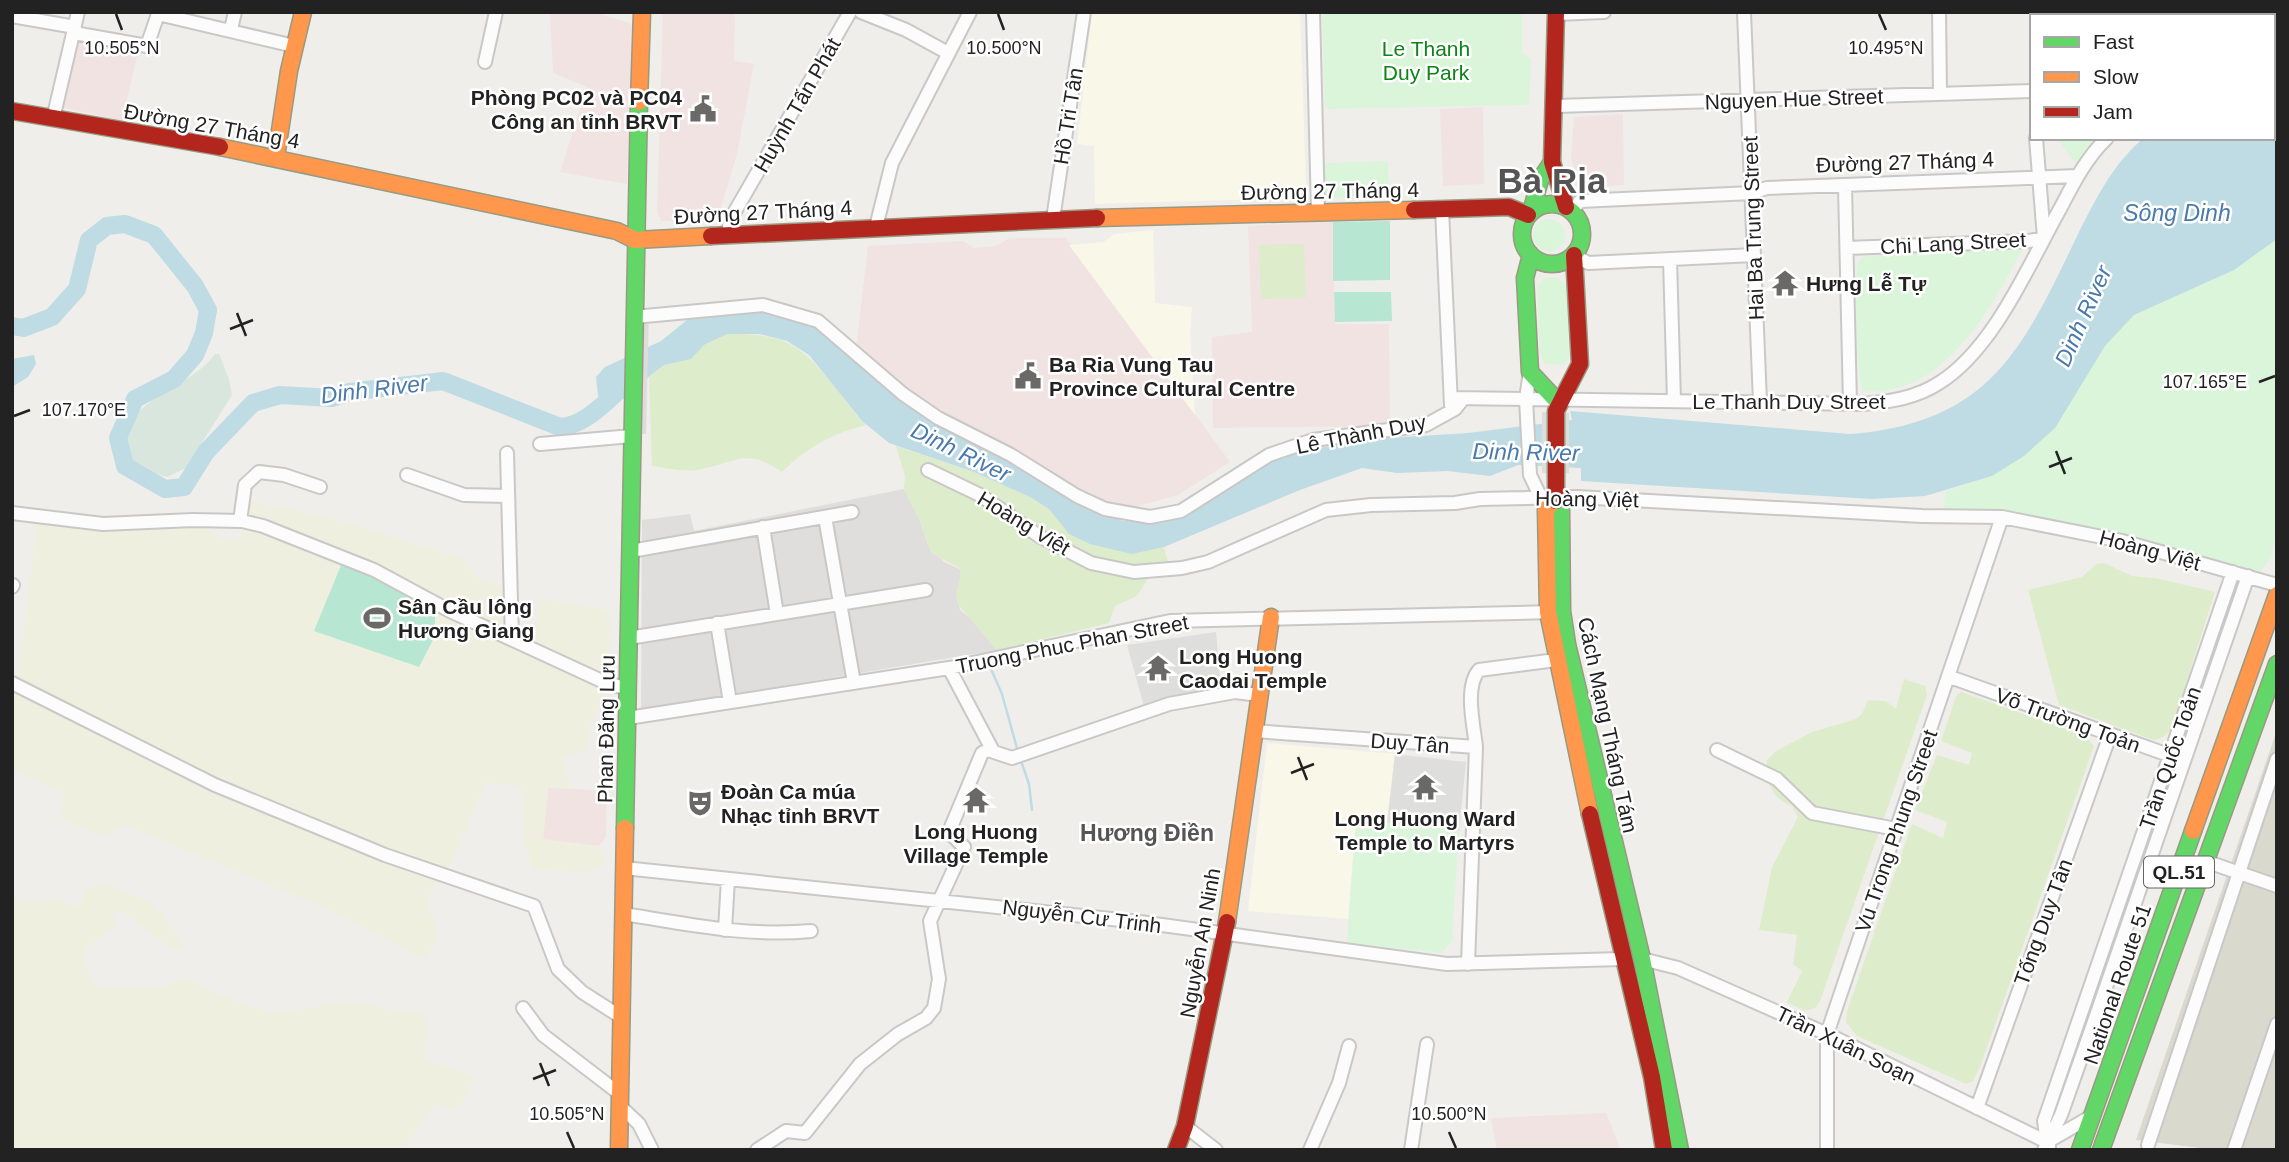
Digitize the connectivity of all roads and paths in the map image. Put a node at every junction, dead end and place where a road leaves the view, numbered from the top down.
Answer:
1 (78, 12) edge
2 (235, 12) edge
3 (303, 12) edge
4 (496, 12) edge
5 (642, 12) edge
6 (850, 12) edge
7 (861, 12) edge
8 (971, 12) edge
9 (1084, 12) edge
10 (1313, 12) edge
11 (1604, 12) edge
12 (1744, 12) edge
13 (1939, 12) edge
14 (1556, 13) edge
15 (185, 15) edge
16 (12, 16) edge
17 (232, 29) junction
18 (74, 30) junction
19 (294, 46) junction
20 (948, 53) junction
21 (485, 62) dead end
22 (2030, 91) edge
23 (1940, 92) junction
24 (1748, 102) junction
25 (1556, 106) junction
26 (12, 111) edge
27 (53, 119) junction
28 (2036, 140) edge
29 (2105, 140) edge
30 (276, 157) junction
31 (1552, 162) junction
32 (2077, 176) junction
33 (2038, 178) junction
34 (1845, 186) junction
35 (1752, 193) junction
36 (1442, 209) junction
37 (1569, 209) junction
38 (1318, 212) junction
39 (1530, 213) junction
40 (1053, 219) junction
41 (876, 228) junction
42 (728, 236) junction
43 (2044, 238) junction
44 (635, 240) junction
45 (1847, 248) junction
46 (1531, 255) junction
47 (1574, 255) junction
48 (1754, 256) junction
49 (1670, 259) junction
50 (634, 313) junction
51 (1530, 372) junction
52 (1674, 401) junction
53 (1455, 402) junction
54 (1760, 402) junction
55 (1526, 404) junction
56 (1850, 404) junction
57 (1556, 406) junction
58 (632, 435) junction
59 (540, 443) dead end
60 (507, 453) dead end
61 (928, 470) dead end
62 (407, 475) dead end
63 (320, 487) dead end
64 (508, 496) junction
65 (1547, 502) junction
66 (852, 512) dead end
67 (12, 513) edge
68 (825, 517) junction
69 (2003, 517) junction
70 (240, 521) junction
71 (763, 527) junction
72 (631, 551) junction
73 (2233, 572) junction
74 (2248, 576) junction
75 (2277, 585) edge
76 (926, 590) dead end
77 (2277, 595) edge
78 (839, 602) junction
79 (1555, 612) junction
80 (777, 614) junction
81 (1272, 617) junction
82 (717, 624) junction
83 (629, 638) junction
84 (512, 639) junction
85 (1556, 660) junction
86 (2277, 664) edge
87 (949, 668) junction
88 (1950, 677) junction
89 (12, 683) edge
90 (854, 683) junction
91 (628, 689) junction
92 (1259, 695) junction
93 (730, 702) junction
94 (628, 718) junction
95 (1254, 731) junction
96 (2110, 735) junction
97 (1476, 747) junction
98 (1717, 750) dead end
99 (993, 751) junction
100 (2171, 756) junction
101 (2277, 758) edge
102 (2186, 761) junction
103 (1896, 829) junction
104 (2205, 861) junction
105 (624, 868) junction
106 (2238, 872) junction
107 (729, 879) junction
108 (2128, 881) junction
109 (2142, 884) junction
110 (2277, 886) edge
111 (938, 901) junction
112 (624, 914) junction
113 (725, 930) junction
114 (811, 931) dead end
115 (1225, 934) junction
116 (1622, 959) junction
117 (1642, 959) junction
118 (1468, 964) junction
119 (523, 1008) dead end
120 (2083, 1012) junction
121 (2096, 1016) junction
122 (621, 1017) junction
123 (2277, 1024) edge
124 (1827, 1034) junction
125 (1427, 1044) dead end
126 (1349, 1046) dead end
127 (620, 1100) junction
128 (1976, 1108) junction
129 (2093, 1115) junction
130 (1185, 1126) junction
131 (2148, 1146) dead end
132 (2047, 1147) edge
133 (619, 1150) edge
134 (653, 1150) edge
135 (757, 1150) edge
136 (1176, 1150) edge
137 (1216, 1150) edge
138 (1310, 1150) edge
139 (1411, 1150) edge
140 (1664, 1150) edge
141 (1680, 1150) edge
142 (1827, 1150) edge
143 (2080, 1150) edge
144 (2101, 1150) edge
145 (2234, 1150) edge

1 - 18 street
2 - 17 street
3 - 19 main road
4 - 21 street
5 - 44 main road, Phan Đăng Lưu
6 - 42 street, Huỳnh Tấn Phát
7 - 20 street
8 - 20 street
9 - 40 street, Hồ Tri Tân
10 - 38 street
11 - 14 street
12 - 24 street, Hai Ba Trung Street
13 - 23 street
14 - 25 main road
15 - 17 street
15 - 18 street
16 - 18 street
17 - 19 street
18 - 27 street
19 - 30 main road
20 - 41 street
22 - 23 street, Nguyen Hue Street
23 - 24 street, Nguyen Hue Street
24 - 25 street, Nguyen Hue Street
24 - 35 street, Hai Ba Trung Street
25 - 31 main road
26 - 27 main road, Đường 27 Tháng 4
27 - 30 main road, Đường 27 Tháng 4
28 - 33 street, Chi Lang Street
29 - 32 street, Le Thanh Duy Street
30 - 44 main road, Đường 27 Tháng 4
31 - 37 main road
31 - 39 main road
32 - 33 street, Đường 27 Tháng 4
32 - 43 street, Le Thanh Duy Street
33 - 34 street, Đường 27 Tháng 4
33 - 43 street, Chi Lang Street
34 - 35 street, Đường 27 Tháng 4
34 - 45 street
35 - 37 street, Đường 27 Tháng 4
35 - 48 street, Hai Ba Trung Street
36 - 38 main road, Đường 27 Tháng 4
36 - 39 main road, Đường 27 Tháng 4
36 - 53 street
37 - 39 main road
37 - 47 main road
38 - 40 main road, Đường 27 Tháng 4
39 - 46 main road
40 - 41 main road, Đường 27 Tháng 4
41 - 42 main road, Đường 27 Tháng 4
42 - 44 main road, Đường 27 Tháng 4
43 - 45 street, Chi Lang Street
43 - 56 street, Le Thanh Duy Street
44 - 50 main road, Phan Đăng Lưu
45 - 56 street
46 - 47 main road
46 - 51 main road
47 - 49 street
47 - 57 main road
48 - 49 street
48 - 54 street, Hai Ba Trung Street
49 - 52 street
50 - 53 street, Lê Thành Duy
50 - 58 main road, Phan Đăng Lưu
51 - 55 street
51 - 57 main road
52 - 54 street, Le Thanh Duy Street
52 - 57 street, Le Thanh Duy Street
53 - 55 street, Le Thanh Duy Street
54 - 56 street, Le Thanh Duy Street
55 - 57 street, Le Thanh Duy Street
55 - 65 street, Cách Mạng Tháng Tám
57 - 65 main road, Cách Mạng Tháng Tám
58 - 59 street
58 - 72 main road, Phan Đăng Lưu
60 - 64 street
61 - 65 street, Hoàng Việt
62 - 64 street
63 - 70 street
64 - 84 street
65 - 69 street, Hoàng Việt
65 - 79 main road, Cách Mạng Tháng Tám
66 - 68 street
67 - 70 street
68 - 71 street
68 - 78 street
69 - 73 street, Hoàng Việt
69 - 88 street, Vu Trong Phung Street
70 - 84 street
71 - 72 street
71 - 80 street
72 - 83 main road, Phan Đăng Lưu
73 - 74 street, Hoàng Việt
73 - 100 street, Trần Quốc Toản
74 - 75 street, Hoàng Việt
74 - 102 street, Trần Quốc Toản
76 - 78 street
77 - 129 main road, National Route 51 / QL.51
78 - 80 street
78 - 90 street
79 - 81 street, Truong Phuc Phan Street
79 - 85 main road, Cách Mạng Tháng Tám
79 - 117 main road, Cách Mạng Tháng Tám
80 - 82 street
81 - 87 street, Truong Phuc Phan Street
81 - 92 main road, Nguyễn An Ninh
82 - 83 street
82 - 93 street
83 - 91 main road, Phan Đăng Lưu
84 - 91 street
85 - 97 street
85 - 116 main road, Cách Mạng Tháng Tám
86 - 104 main road, National Route 51 / QL.51
87 - 90 street, Truong Phuc Phan Street
87 - 99 street
88 - 96 street, Võ Trường Toản
88 - 103 street, Vu Trong Phung Street
89 - 122 street
90 - 93 street, Truong Phuc Phan Street
91 - 94 main road, Phan Đăng Lưu
92 - 95 main road, Nguyễn An Ninh
92 - 99 street
93 - 94 street, Truong Phuc Phan Street
94 - 105 main road, Phan Đăng Lưu
95 - 97 street, Duy Tân
95 - 115 main road, Nguyễn An Ninh
96 - 100 street, Võ Trường Toản
96 - 128 street, Tống Duy Tân
97 - 118 street, Duy Tân
98 - 103 street
99 - 111 street
100 - 102 street, Võ Trường Toản
100 - 108 street, Trần Quốc Toản
101 - 106 street
102 - 109 street, Trần Quốc Toản
103 - 124 street, Vu Trong Phung Street
104 - 106 street
104 - 144 main road, National Route 51 / QL.51
105 - 107 street, Nguyễn Cư Trinh
105 - 112 main road, Phan Đăng Lưu
106 - 110 street
106 - 131 street
107 - 111 street, Nguyễn Cư Trinh
107 - 113 street
108 - 109 street
108 - 120 street, Trần Quốc Toản
109 - 121 street, Trần Quốc Toản
111 - 115 street, Nguyễn Cư Trinh
111 - 135 street
112 - 113 street
112 - 122 main road, Phan Đăng Lưu
113 - 114 street
115 - 118 street, Nguyễn Cư Trinh
115 - 130 main road, Nguyễn An Ninh
116 - 117 main road
116 - 118 street, Nguyễn Cư Trinh
116 - 140 main road, Cách Mạng Tháng Tám
117 - 124 street, Trần Xuân Soạn
117 - 141 main road, Cách Mạng Tháng Tám
119 - 127 street
120 - 121 street
120 - 132 street, Trần Quốc Toản
121 - 132 street, Trần Quốc Toản
122 - 127 main road, Phan Đăng Lưu
123 - 145 street
124 - 128 street, Trần Xuân Soạn
124 - 142 street, Vu Trong Phung Street
125 - 139 street
126 - 138 street
127 - 133 main road, Phan Đăng Lưu
127 - 134 street
128 - 132 street, Trần Xuân Soạn
129 - 132 street
129 - 143 main road, National Route 51 / QL.51
130 - 136 main road, Nguyễn An Ninh
130 - 137 street

